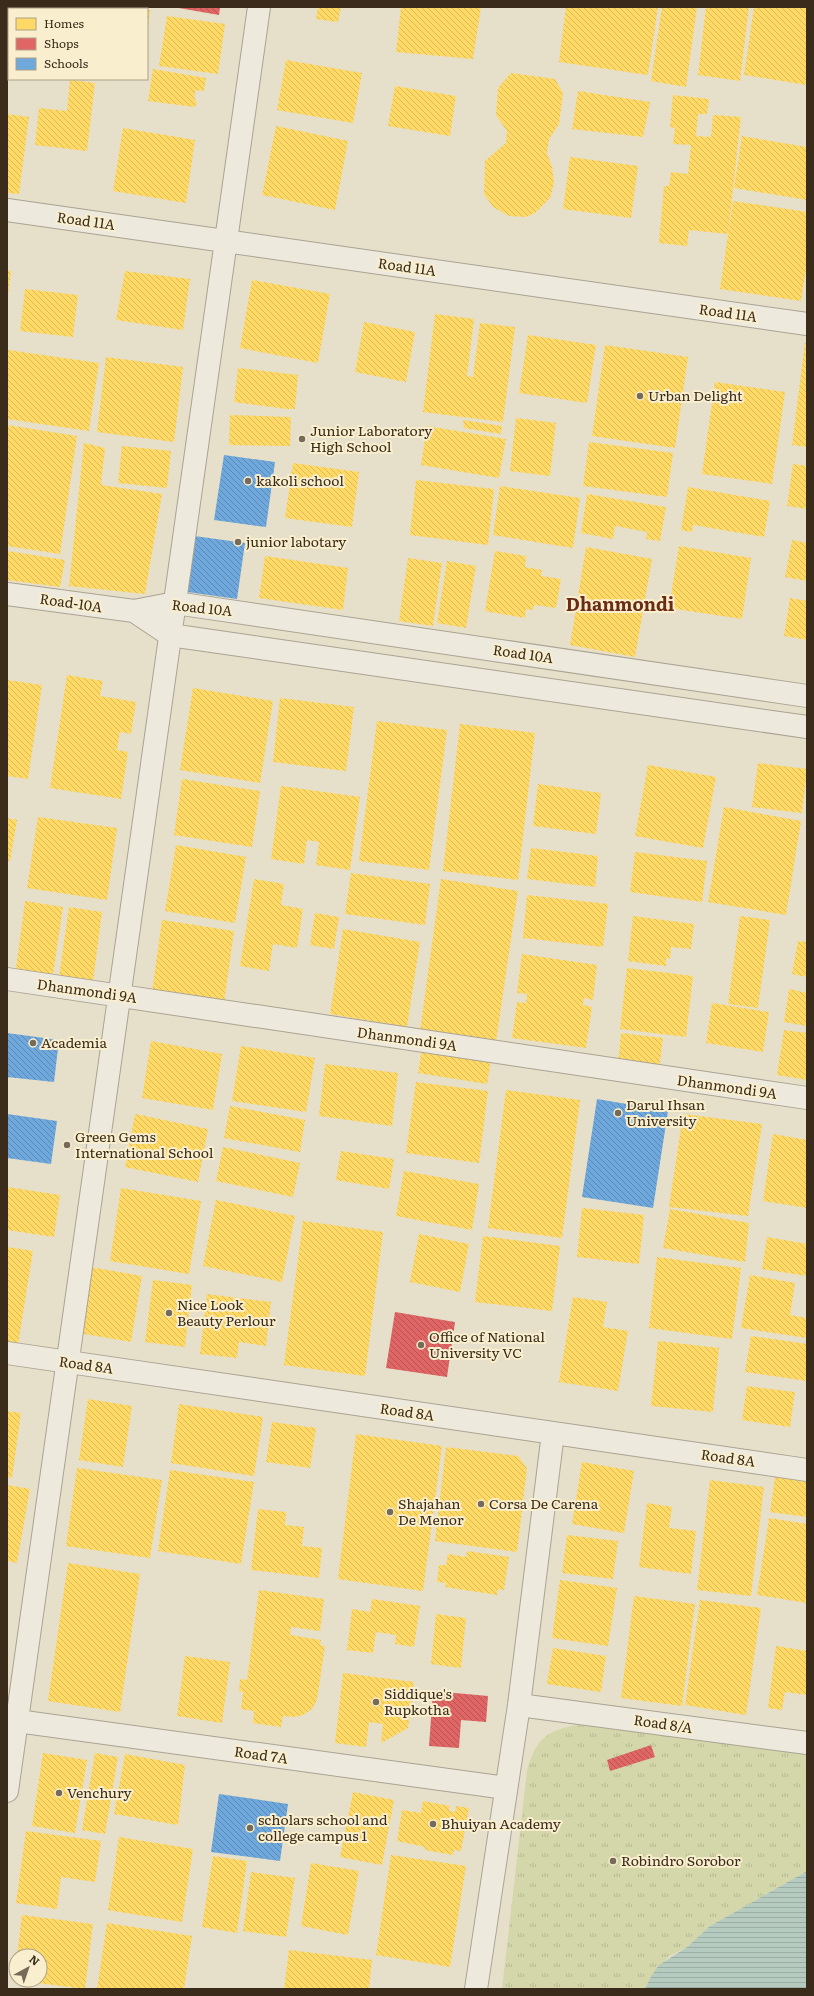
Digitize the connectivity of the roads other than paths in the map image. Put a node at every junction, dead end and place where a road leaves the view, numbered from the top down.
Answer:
1 (259, 7) edge
2 (7, 210) edge
3 (226, 241) junction
4 (807, 324) edge
5 (7, 594) edge
6 (175, 603) junction
7 (134, 611) junction
8 (170, 635) junction
9 (807, 696) edge
10 (807, 727) edge
11 (7, 979) edge
12 (119, 996) junction
13 (807, 1098) edge
14 (7, 1353) edge
15 (68, 1362) junction
16 (553, 1433) junction
17 (807, 1470) edge
18 (519, 1705) junction
19 (17, 1721) junction
20 (807, 1743) edge
21 (9, 1758) edge
22 (506, 1788) junction
23 (7, 1791) edge
24 (476, 1989) edge

1 - 3 street
2 - 3 street, Road 11A
3 - 4 street, Road 11A
3 - 6 street
5 - 7 street, Road-10A
6 - 7 street, Road 10A
6 - 8 street
6 - 9 street, Road 10A
7 - 8 street, Road 10A
8 - 10 street, Road 10A
8 - 12 street
11 - 12 street, Dhanmondi 9A
12 - 13 street, Dhanmondi 9A
12 - 15 street
14 - 15 street, Road 8A
15 - 16 street, Road 8A
15 - 19 street
16 - 17 street, Road 8A
16 - 18 street
18 - 20 street, Road 8/A
18 - 22 street
19 - 21 street
19 - 22 street, Road 7A
21 - 23 street
22 - 24 street

